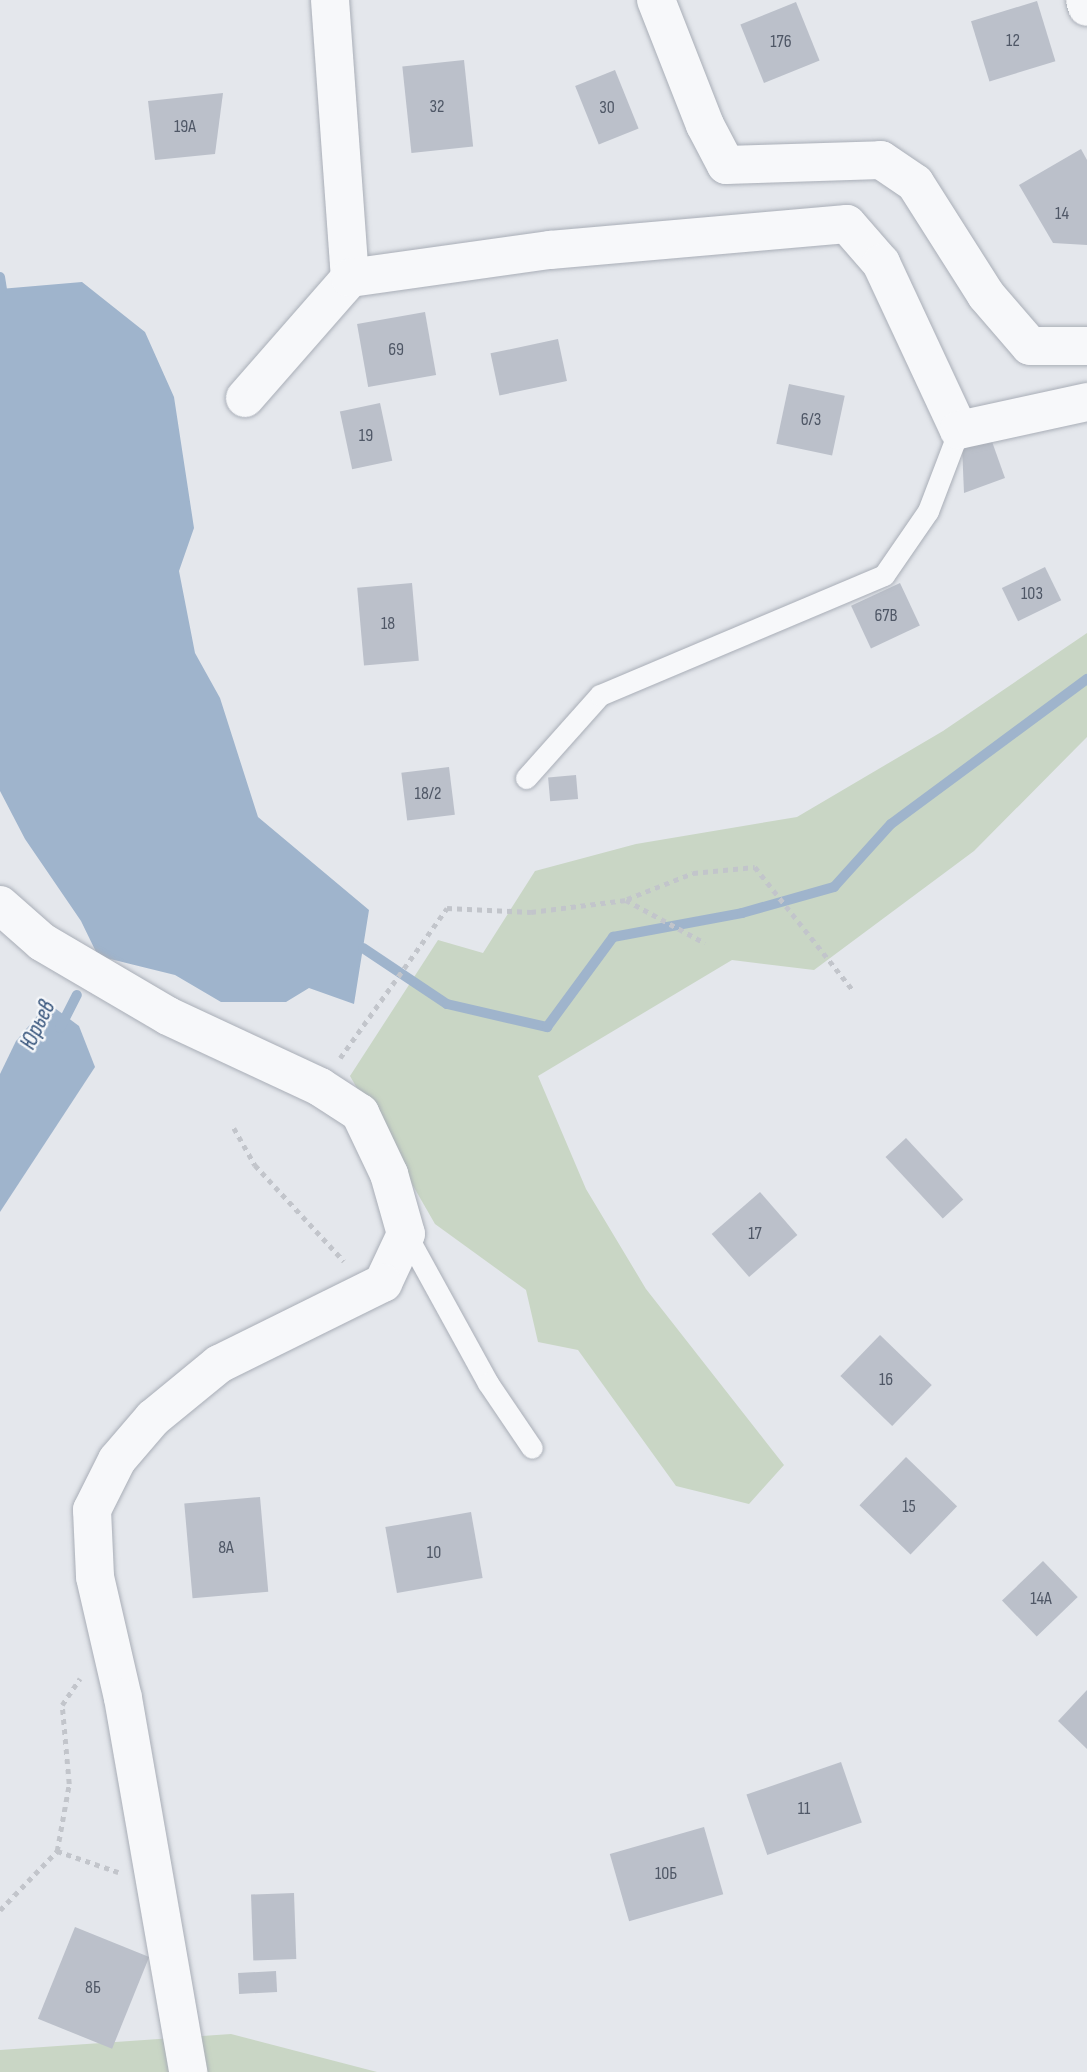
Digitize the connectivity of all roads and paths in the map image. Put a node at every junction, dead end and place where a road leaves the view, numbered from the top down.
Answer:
1 (330, 0) edge
2 (656, 0) edge
3 (1085, 0) edge
4 (1087, 7) edge
5 (350, 278) junction
6 (1087, 346) edge
7 (245, 398) dead end
8 (1087, 402) edge
9 (960, 430) junction
10 (526, 778) dead end
11 (626, 900) junction
12 (0, 905) edge
13 (705, 943) dead end
14 (852, 989) dead end
15 (320, 1087) junction
16 (234, 1128) dead end
17 (406, 1234) junction
18 (370, 1289) junction
19 (532, 1448) dead end
20 (110, 1635) junction
21 (57, 1851) junction
22 (153, 1884) junction
23 (0, 1910) edge
24 (188, 2072) edge

1 - 5 street
2 - 6 street
3 - 4 street
5 - 7 street
5 - 9 street
8 - 9 street
9 - 10 lane
11 - 13 path
11 - 14 path
11 - 15 path
12 - 15 street
15 - 17 street
16 - 18 path
17 - 18 street
17 - 19 lane
18 - 20 street
20 - 21 path
20 - 22 street
21 - 22 path
21 - 23 path
22 - 24 street

